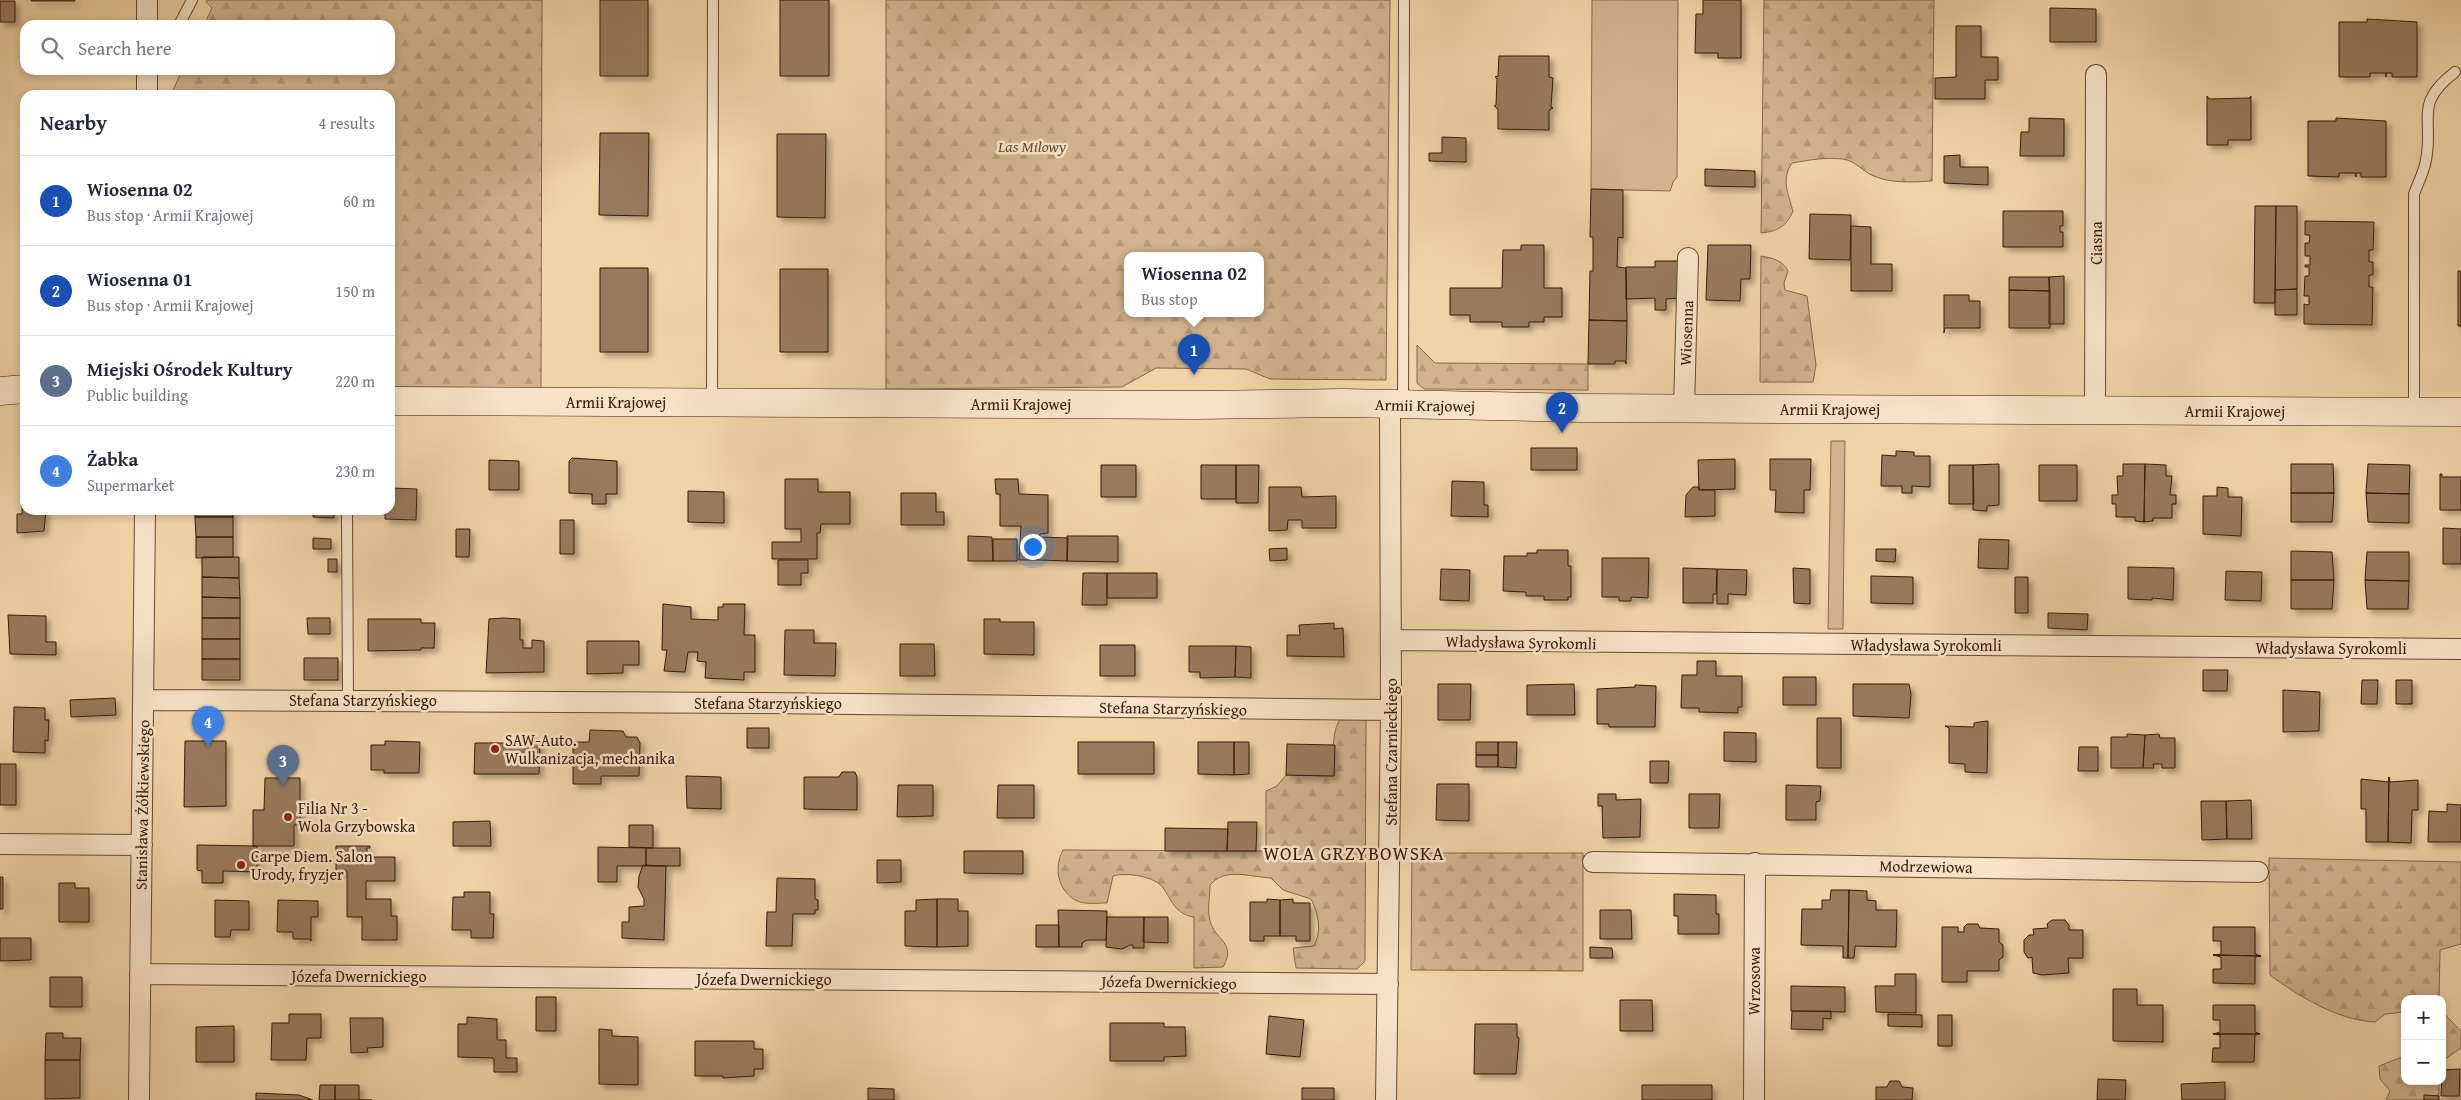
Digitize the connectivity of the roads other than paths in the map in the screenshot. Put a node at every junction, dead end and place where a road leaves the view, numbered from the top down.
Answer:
1 (147, 0) edge
2 (192, 0) edge
3 (713, 0) edge
4 (1404, 0) edge
5 (147, 20) edge
6 (182, 20) edge
7 (2455, 72) dead end
8 (147, 75) edge
9 (2096, 75) dead end
10 (147, 90) edge
11 (1688, 258) dead end
12 (20, 389) edge
13 (0, 391) edge
14 (395, 401) edge
15 (0, 402) edge
16 (712, 402) junction
17 (20, 404) edge
18 (1396, 405) junction
19 (1684, 408) junction
20 (2095, 410) junction
21 (2414, 412) junction
22 (2461, 412) edge
23 (145, 515) edge
24 (347, 515) edge
25 (1391, 640) junction
26 (2461, 649) edge
27 (144, 700) junction
28 (348, 700) junction
29 (1391, 710) junction
30 (0, 844) edge
31 (142, 845) junction
32 (1592, 862) dead end
33 (1755, 862) junction
34 (2258, 872) dead end
35 (140, 974) junction
36 (1388, 984) junction
37 (139, 1100) edge
38 (1386, 1100) edge
39 (1754, 1100) edge

1 - 5 street
2 - 6 lane
3 - 16 lane
4 - 18 lane
7 - 21 lane
8 - 10 street
9 - 20 street, Ciasna
11 - 19 street, Wiosenna
12 - 13 street
14 - 16 street, Armii Krajowej
15 - 17 street
16 - 18 street, Armii Krajowej
18 - 19 street, Armii Krajowej
18 - 25 street, Stefana Czarnieckiego
19 - 20 street, Armii Krajowej
20 - 21 street, Armii Krajowej
21 - 22 street, Armii Krajowej
23 - 27 street, Stanisława Żółkiewskiego
24 - 28 lane
25 - 26 street, Władysława Syrokomli
25 - 29 street, Stefana Czarnieckiego
27 - 28 street, Stefana Starzyńskiego
27 - 31 street, Stanisława Żółkiewskiego
28 - 29 street, Stefana Starzyńskiego
29 - 36 street, Stefana Czarnieckiego
30 - 31 street
31 - 35 street, Stanisława Żółkiewskiego
32 - 33 street, Modrzewiowa
33 - 34 street, Modrzewiowa
33 - 39 street, Wrzosowa
35 - 36 street, Józefa Dwernickiego
35 - 37 street, Stanisława Żółkiewskiego
36 - 38 street, Stefana Czarnieckiego

